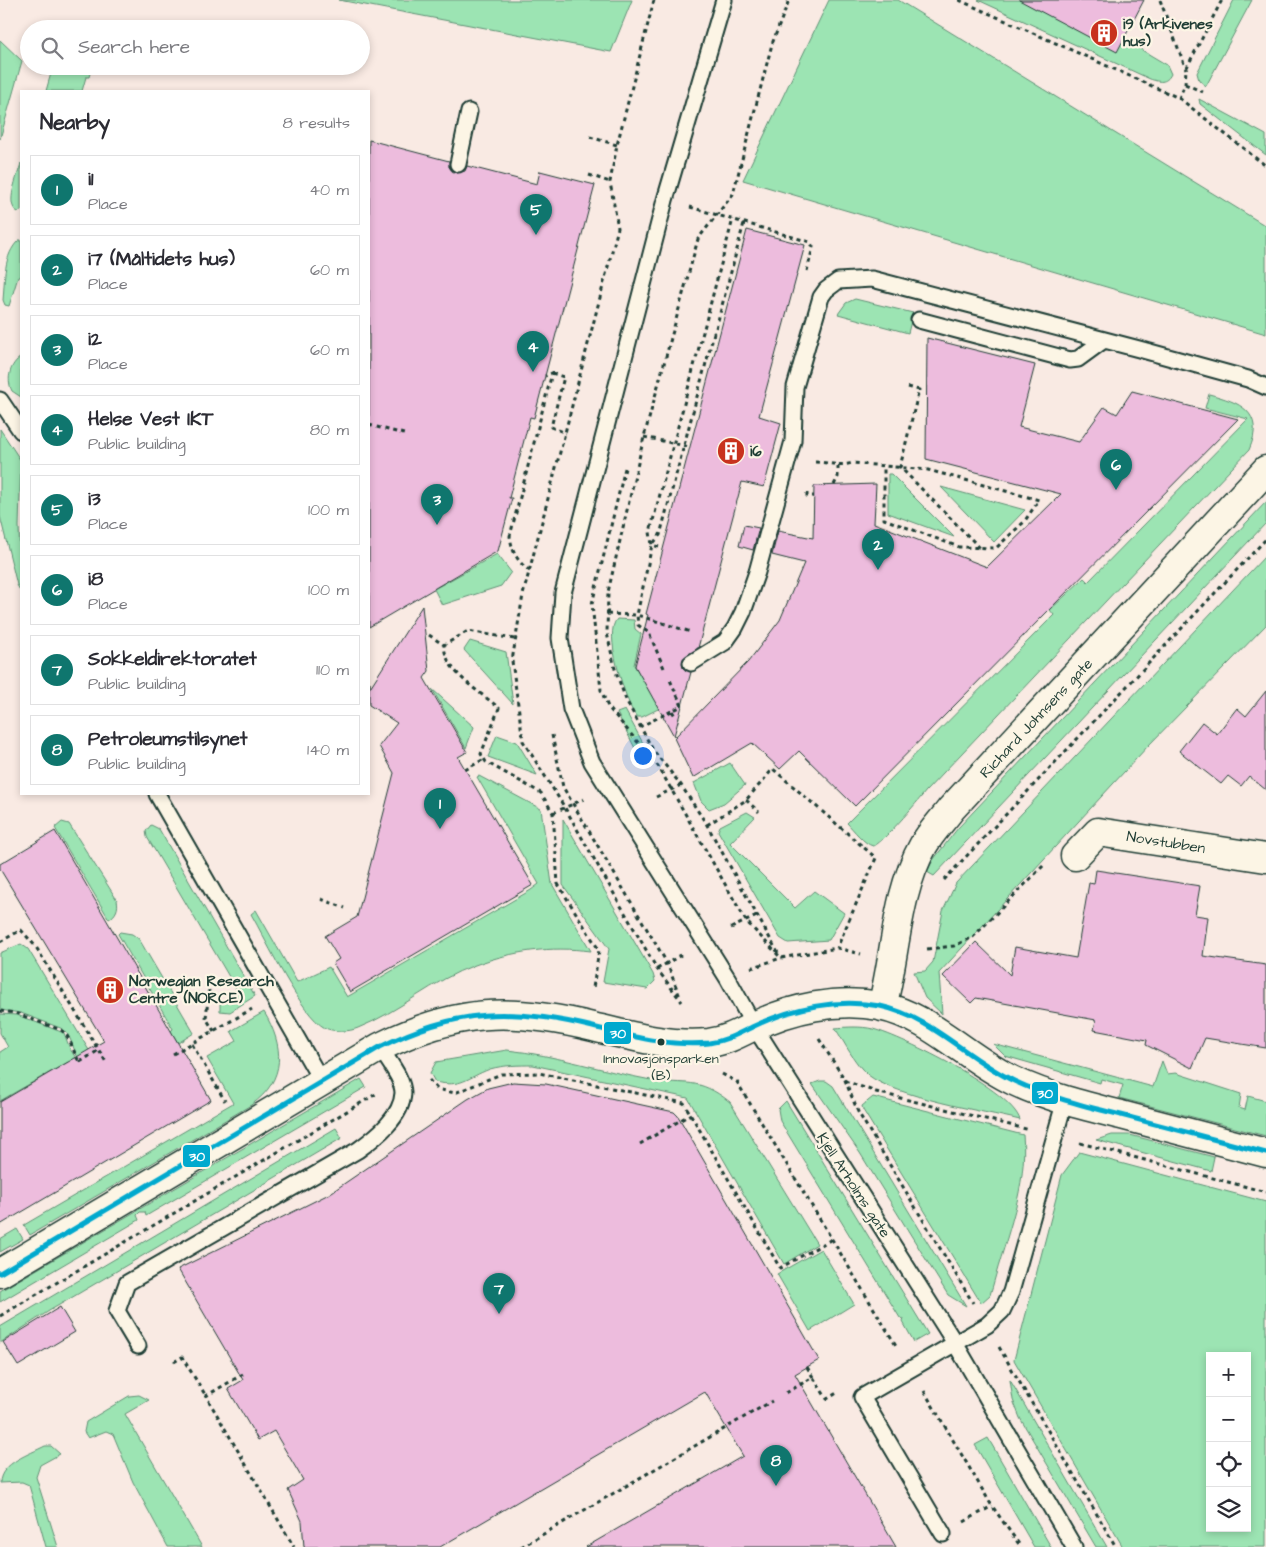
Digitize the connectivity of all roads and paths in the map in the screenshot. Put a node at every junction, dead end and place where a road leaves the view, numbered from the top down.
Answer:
1 (654, 0) edge
2 (724, 0) edge
3 (789, 0) edge
4 (960, 0) edge
5 (1160, 0) edge
6 (1222, 0) edge
7 (1186, 69) junction
8 (1185, 84) junction
9 (1203, 92) dead end
10 (1179, 98) junction
11 (469, 112) dead end
12 (590, 137) dead end
13 (617, 146) junction
14 (458, 164) dead end
15 (1266, 166) edge
16 (589, 175) dead end
17 (610, 182) junction
18 (665, 200) junction
19 (717, 214) junction
20 (733, 219) junction
21 (744, 223) junction
22 (806, 276) dead end
23 (918, 320) dead end
24 (716, 328) dead end
25 (716, 334) dead end
26 (1104, 340) junction
27 (586, 352) dead end
28 (552, 373) junction
29 (545, 376) dead end
30 (908, 387) dead end
31 (1266, 387) edge
32 (0, 400) edge
33 (370, 424) edge
34 (20, 430) edge
35 (566, 433) dead end
36 (404, 434) dead end
37 (644, 437) junction
38 (684, 446) junction
39 (690, 447) dead end
40 (808, 462) dead end
41 (838, 464) junction
42 (884, 466) junction
43 (900, 467) junction
44 (1266, 470) edge
45 (834, 486) dead end
46 (807, 487) dead end
47 (814, 496) dead end
48 (1266, 539) edge
49 (652, 545) junction
50 (659, 547) dead end
51 (959, 548) junction
52 (980, 548) junction
53 (956, 554) dead end
54 (530, 571) dead end
55 (592, 604) dead end
56 (607, 614) junction
57 (637, 616) junction
58 (699, 634) dead end
59 (429, 636) dead end
60 (514, 639) dead end
61 (444, 645) junction
62 (691, 663) dead end
63 (672, 711) junction
64 (676, 717) dead end
65 (639, 727) junction
66 (484, 759) junction
67 (775, 765) dead end
68 (773, 769) junction
69 (465, 770) dead end
70 (681, 785) junction
71 (672, 790) junction
72 (158, 795) edge
73 (656, 797) dead end
74 (586, 798) dead end
75 (746, 800) junction
76 (759, 812) dead end
77 (553, 813) junction
78 (707, 825) junction
79 (1075, 856) dead end
80 (1266, 858) edge
81 (1047, 863) dead end
82 (942, 883) dead end
83 (321, 899) dead end
84 (344, 908) dead end
85 (759, 915) junction
86 (746, 922) junction
87 (731, 928) dead end
88 (929, 940) dead end
89 (0, 942) edge
90 (837, 948) junction
91 (927, 949) junction
92 (681, 955) dead end
93 (863, 955) dead end
94 (920, 956) dead end
95 (781, 958) junction
96 (657, 969) dead end
97 (747, 969) dead end
98 (593, 988) dead end
99 (209, 990) dead end
100 (259, 1004) dead end
101 (882, 1007) junction
102 (0, 1011) edge
103 (754, 1026) junction
104 (214, 1031) junction
105 (818, 1037) dead end
106 (192, 1044) junction
107 (380, 1047) junction
108 (99, 1050) junction
109 (173, 1054) dead end
110 (106, 1062) dead end
111 (716, 1070) dead end
112 (399, 1080) junction
113 (845, 1080) junction
114 (322, 1082) junction
115 (1065, 1100) junction
116 (217, 1106) dead end
117 (691, 1114) junction
118 (1021, 1128) dead end
119 (640, 1144) dead end
120 (1088, 1145) dead end
121 (1266, 1153) edge
122 (1266, 1192) edge
123 (832, 1239) junction
124 (0, 1272) edge
125 (975, 1306) dead end
126 (0, 1316) edge
127 (955, 1344) junction
128 (138, 1346) dead end
129 (174, 1362) dead end
130 (807, 1367) dead end
131 (911, 1369) junction
132 (1012, 1369) dead end
133 (243, 1374) dead end
134 (813, 1377) dead end
135 (206, 1396) junction
136 (772, 1401) dead end
137 (943, 1534) dead end
138 (294, 1547) edge
139 (521, 1547) edge
140 (1021, 1547) edge
141 (1074, 1547) edge
142 (1116, 1547) edge

1 - 13 path
2 - 18 lane, Kjell Arholms gate
3 - 19 path
4 - 10 path
5 - 7 path
6 - 7 path
7 - 8 path
8 - 9 path
8 - 10 path
10 - 15 path
11 - 14 lane
12 - 13 path
13 - 17 path
16 - 17 path
17 - 27 path
18 - 19 path
18 - 103 lane, Kjell Arholms gate
19 - 20 path
19 - 37 path
20 - 21 path
20 - 49 path
21 - 22 path
21 - 24 path
23 - 26 lane
25 - 38 path
26 - 31 lane
26 - 62 lane
28 - 29 path
28 - 35 path
28 - 54 path
30 - 43 path
32 - 34 lane
33 - 36 path
37 - 38 path
37 - 56 path
38 - 39 path
38 - 49 path
40 - 41 path
41 - 42 path
41 - 45 path
42 - 43 path
42 - 51 path
43 - 52 path
43 - 52 path
44 - 101 street, Richard Johnsens gate
46 - 47 path
48 - 82 path
49 - 50 path
49 - 57 path
51 - 52 path
51 - 53 path
55 - 71 path
56 - 57 path
56 - 65 path
57 - 58 path
57 - 63 path
59 - 61 path
60 - 61 path
61 - 66 path
63 - 64 path
63 - 65 path
65 - 70 path
66 - 69 path
66 - 77 path
67 - 68 path
68 - 75 path
68 - 90 path
70 - 71 path
70 - 78 path
71 - 73 path
71 - 86 path
72 - 114 lane
74 - 77 path
75 - 76 path
75 - 78 path
77 - 98 path
78 - 85 path
79 - 80 street, Novstubben
81 - 91 path
83 - 84 path
85 - 86 path
85 - 95 path
86 - 87 path
86 - 95 path
88 - 91 path
89 - 108 path
90 - 93 path
90 - 95 path
91 - 94 path
92 - 96 path
95 - 97 path
99 - 104 path
100 - 104 path
101 - 103 street
101 - 115 street
102 - 108 path
103 - 107 street
103 - 127 lane, Kjell Arholms gate
104 - 106 path
105 - 113 path
106 - 109 path
106 - 116 path
107 - 112 lane
107 - 114 street
108 - 110 path
111 - 123 path
112 - 117 path
112 - 126 path
112 - 128 lane
113 - 118 path
113 - 125 path
114 - 124 street
115 - 121 street
115 - 127 lane
117 - 119 path
117 - 123 path
120 - 122 path
123 - 131 path
127 - 131 lane
127 - 141 lane, Kjell Arholms gate
129 - 135 path
130 - 134 path
131 - 137 lane
131 - 140 path
132 - 142 path
133 - 135 path
135 - 138 path
136 - 139 path

